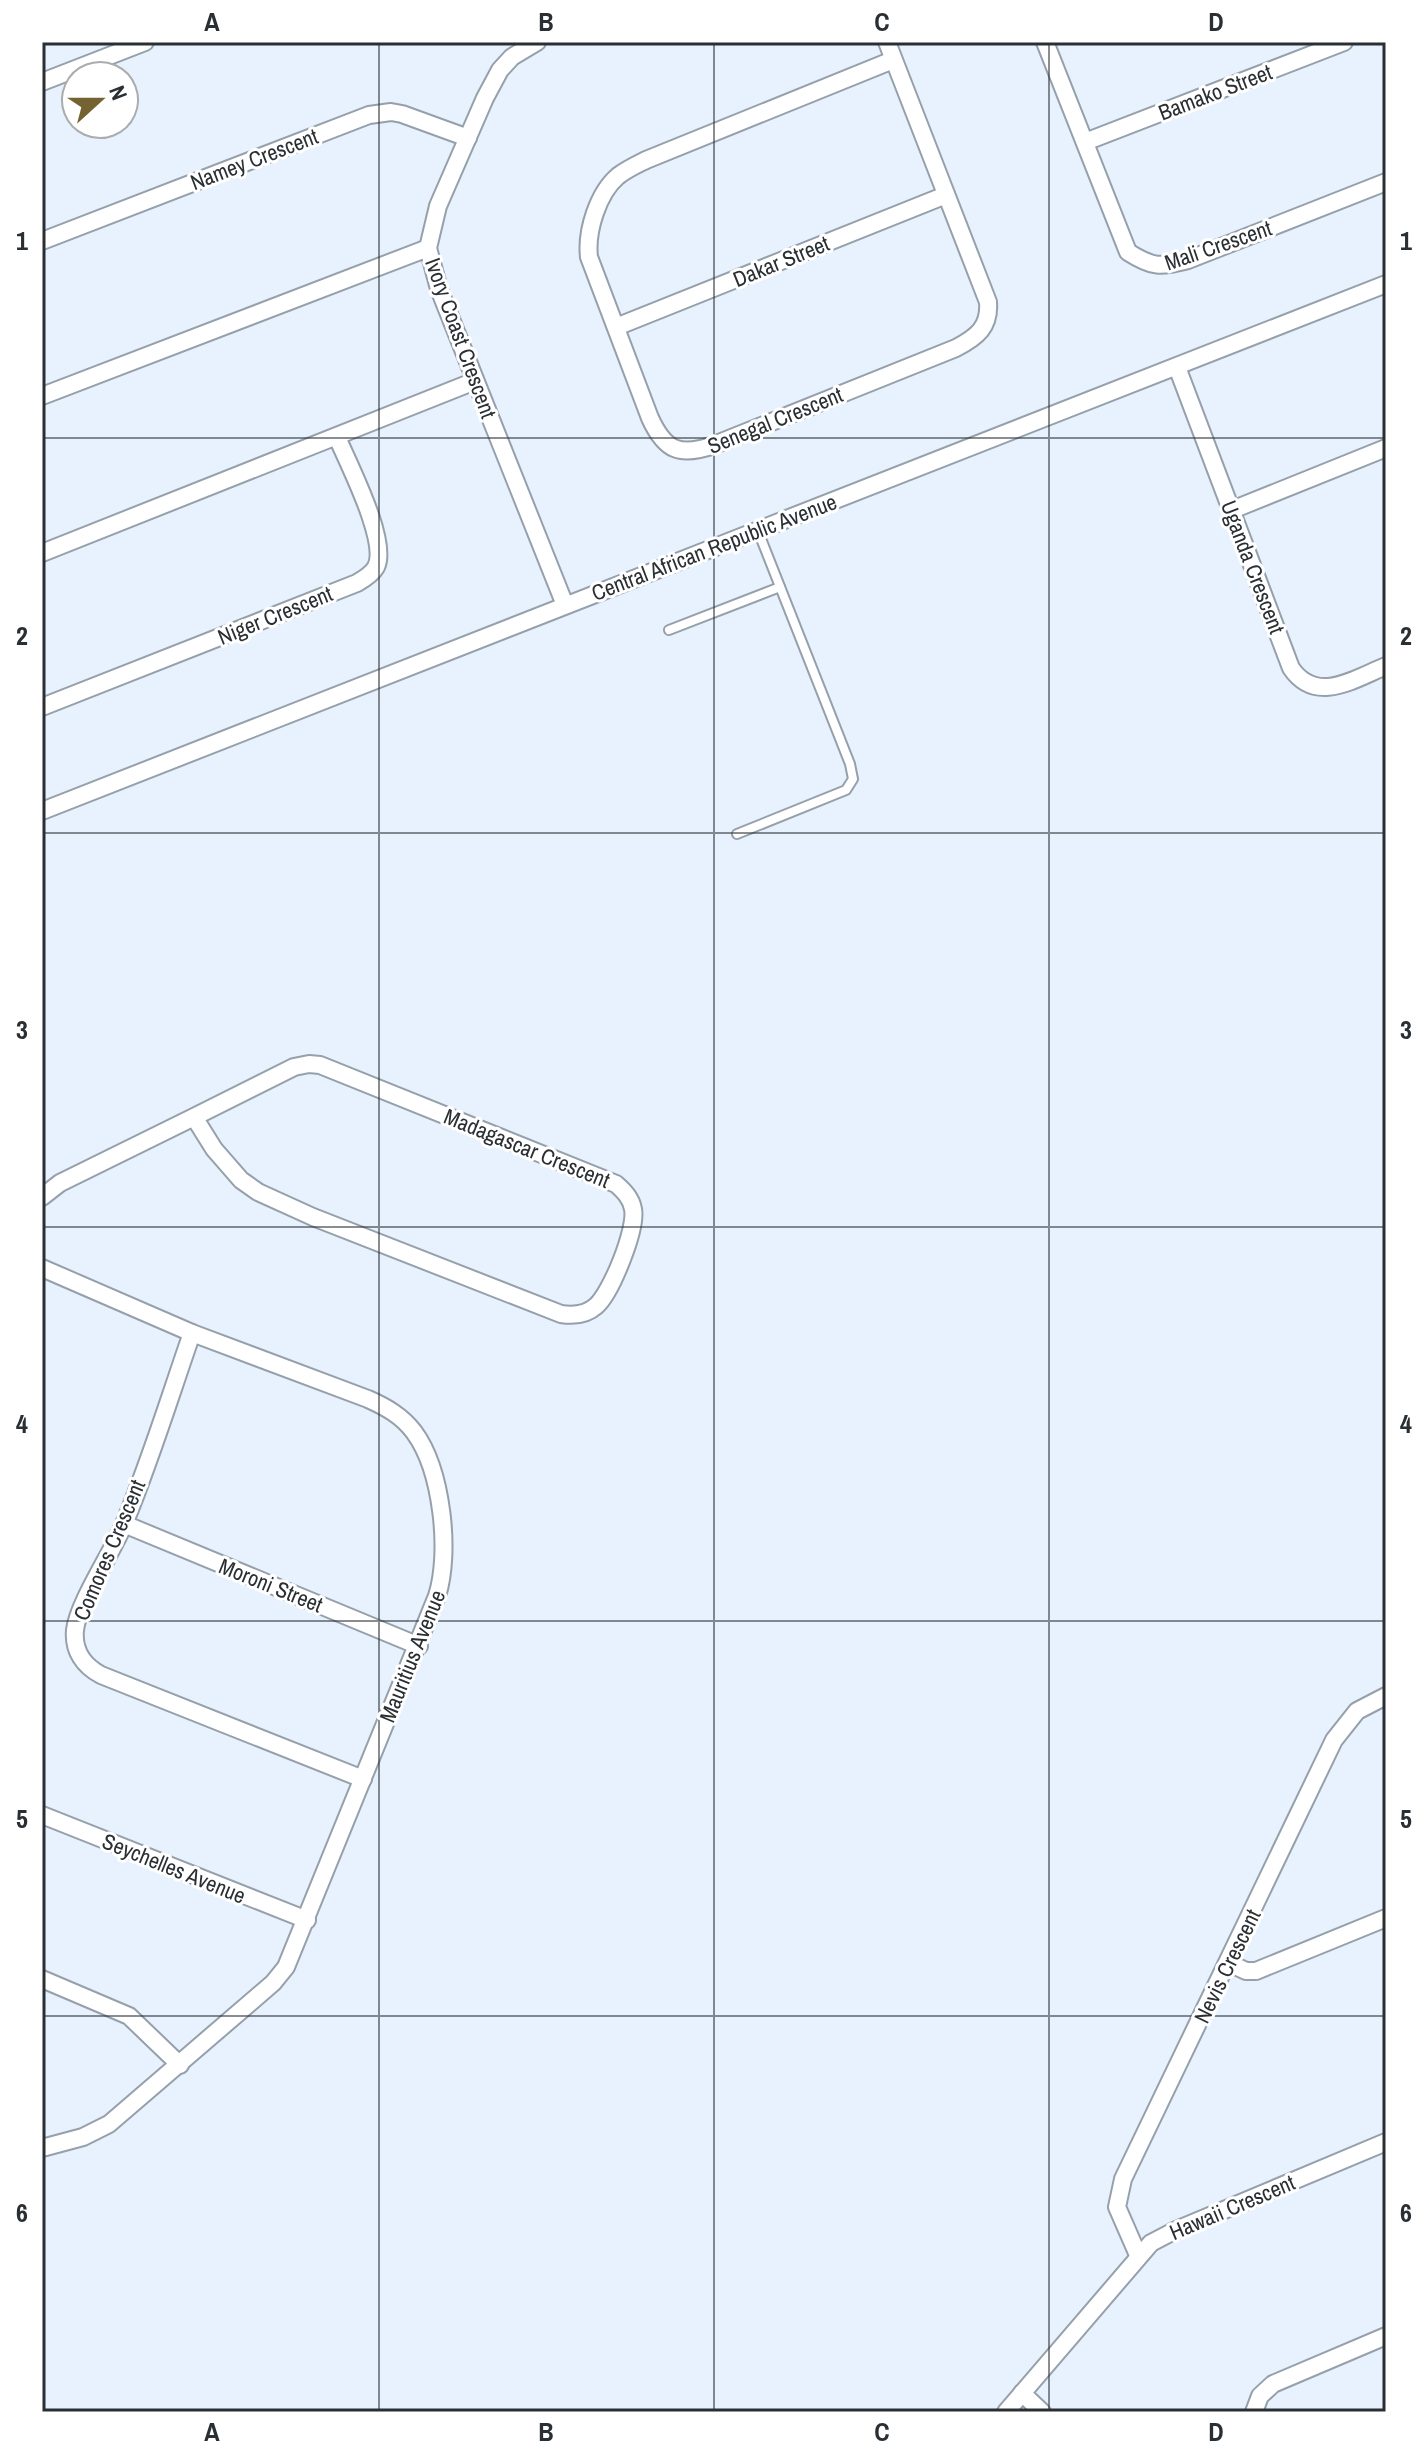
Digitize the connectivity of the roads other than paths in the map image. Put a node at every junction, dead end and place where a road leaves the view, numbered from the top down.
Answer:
1 (145, 42) edge
2 (537, 42) edge
3 (887, 42) edge
4 (1045, 42) edge
5 (1344, 42) edge
6 (893, 60) junction
7 (42, 82) edge
8 (468, 138) junction
9 (1085, 142) junction
10 (1386, 182) edge
11 (946, 195) junction
12 (42, 241) edge
13 (428, 248) junction
14 (1386, 284) edge
15 (616, 327) junction
16 (1177, 367) junction
17 (475, 381) junction
18 (42, 396) edge
19 (337, 437) junction
20 (1386, 448) edge
21 (1232, 510) junction
22 (758, 530) junction
23 (42, 553) edge
24 (780, 587) junction
25 (565, 605) junction
26 (669, 630) dead end
27 (1386, 666) edge
28 (42, 707) edge
29 (42, 811) edge
30 (737, 834) dead end
31 (194, 1117) junction
32 (42, 1197) edge
33 (42, 1268) edge
34 (192, 1333) junction
35 (124, 1524) junction
36 (419, 1646) junction
37 (1386, 1696) edge
38 (363, 1779) junction
39 (42, 1815) edge
40 (1386, 1918) edge
41 (307, 1920) junction
42 (1229, 1963) junction
43 (42, 1979) edge
44 (180, 2065) junction
45 (1386, 2142) edge
46 (42, 2148) edge
47 (1138, 2255) junction
48 (1386, 2336) edge
49 (1022, 2393) junction
50 (1006, 2412) edge
51 (1042, 2412) edge
52 (1254, 2412) edge

1 - 7 street
2 - 8 street, Ivory Coast Crescent
3 - 6 street, Senegal Crescent
4 - 9 street, Mali Crescent
5 - 9 street, Bamako Street
6 - 11 street, Senegal Crescent
6 - 15 street, Senegal Crescent
8 - 12 street, Namey Crescent
8 - 13 street, Ivory Coast Crescent
9 - 10 street, Mali Crescent
11 - 15 street, Dakar Street
11 - 15 street, Senegal Crescent
13 - 17 street, Ivory Coast Crescent
13 - 18 street
14 - 16 street, Central African Republic Avenue
16 - 21 street, Uganda Crescent
16 - 22 street, Central African Republic Avenue
17 - 19 street
17 - 25 street, Ivory Coast Crescent
19 - 23 street
19 - 28 street, Niger Crescent
20 - 21 street
21 - 27 street, Uganda Crescent
22 - 24 lane
22 - 25 street, Central African Republic Avenue
24 - 26 lane
24 - 30 lane
25 - 29 street, Central African Republic Avenue
31 - 31 street, Madagascar Crescent
31 - 32 street, Madagascar Crescent
33 - 34 street, Mauritius Avenue
34 - 35 street, Comores Crescent
34 - 36 street, Mauritius Avenue
35 - 36 street, Moroni Street
35 - 38 street, Comores Crescent
36 - 38 street, Mauritius Avenue
37 - 42 street, Nevis Crescent
38 - 41 street, Mauritius Avenue
39 - 41 street, Seychelles Avenue
40 - 42 street
41 - 44 street, Mauritius Avenue
42 - 47 street, Nevis Crescent
43 - 44 street
44 - 46 street, Mauritius Avenue
45 - 47 street, Hawaii Crescent
47 - 49 street, Hawaii Crescent
48 - 52 street
49 - 50 street, Hawaii Crescent
49 - 51 street

